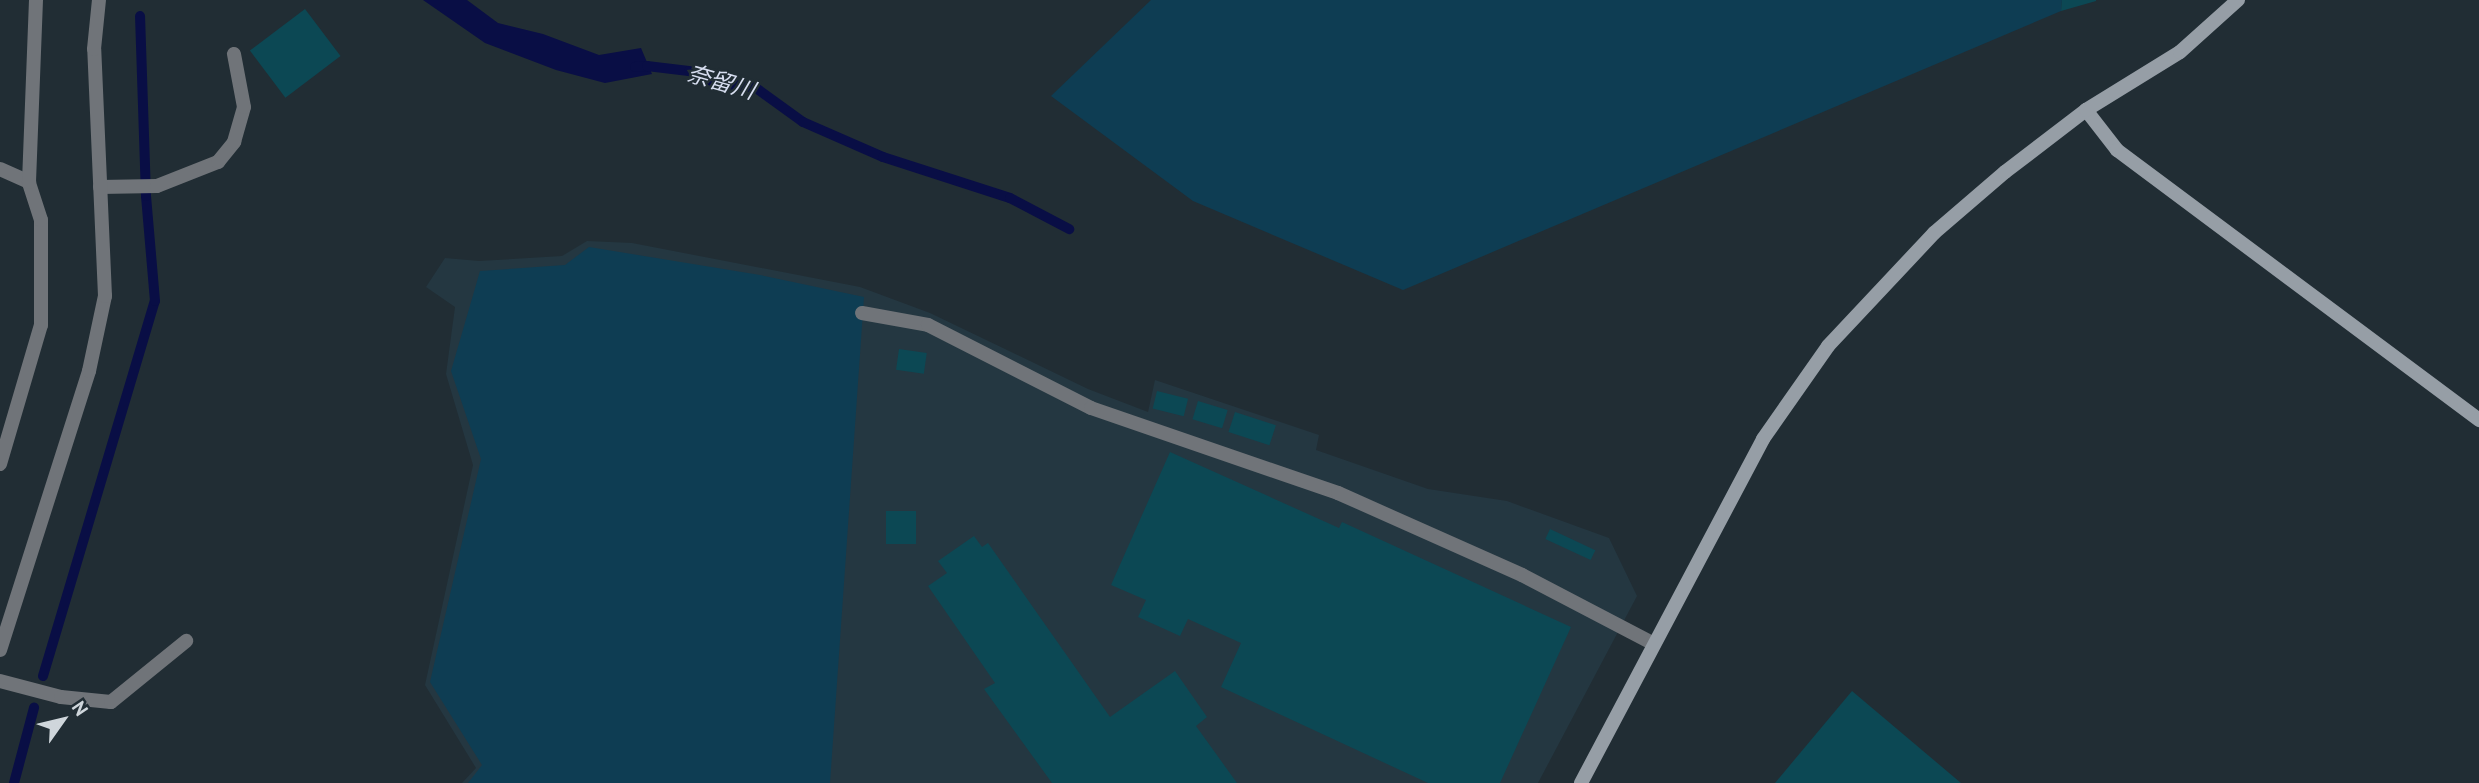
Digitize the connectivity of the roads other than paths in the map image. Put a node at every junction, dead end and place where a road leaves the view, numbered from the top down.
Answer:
1 (36, 0) edge
2 (99, 0) edge
3 (2238, 0) edge
4 (234, 54) dead end
5 (2086, 110) junction
6 (0, 169) edge
7 (29, 182) junction
8 (100, 187) junction
9 (862, 313) dead end
10 (2479, 420) edge
11 (0, 464) edge
12 (186, 641) dead end
13 (1654, 644) junction
14 (0, 650) edge
15 (0, 681) edge
16 (1581, 783) edge

1 - 7 street
2 - 8 street
3 - 5 street
4 - 8 street
5 - 10 street
5 - 13 street
6 - 7 street
7 - 11 street
8 - 14 street
9 - 13 street
12 - 15 street
13 - 16 street

